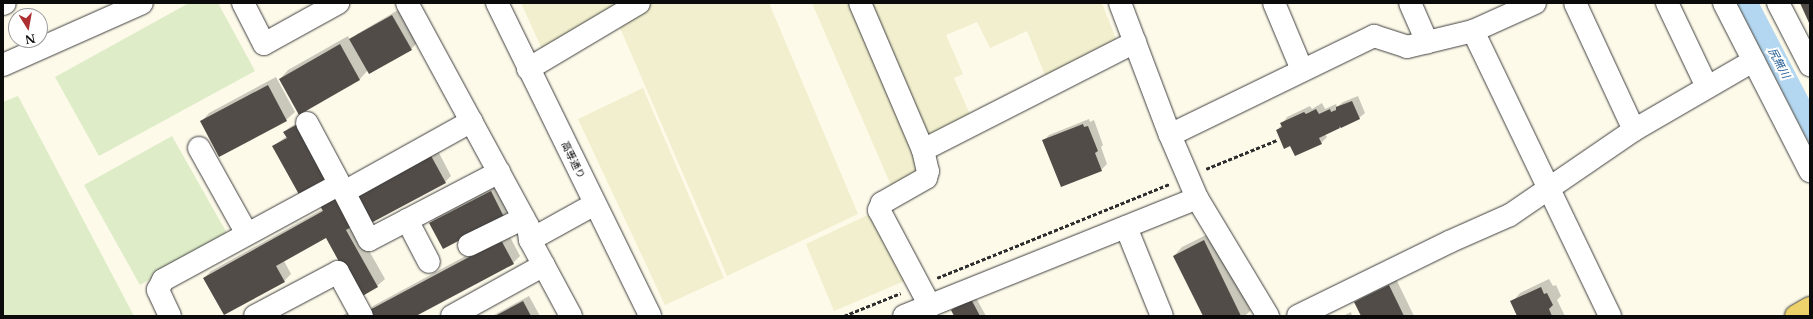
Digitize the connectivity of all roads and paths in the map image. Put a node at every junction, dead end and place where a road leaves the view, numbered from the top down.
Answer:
1 (142, 3) edge
2 (242, 3) edge
3 (338, 3) edge
4 (407, 3) edge
5 (497, 3) edge
6 (639, 3) edge
7 (860, 3) edge
8 (1120, 3) edge
9 (1274, 3) edge
10 (1410, 3) edge
11 (1535, 3) edge
12 (1575, 3) edge
13 (1667, 3) edge
14 (1724, 3) edge
15 (1778, 3) edge
16 (1473, 31) junction
17 (1135, 42) junction
18 (1427, 42) junction
19 (1752, 61) junction
20 (3, 65) edge
21 (1810, 65) edge
22 (528, 69) junction
23 (1302, 70) junction
24 (1707, 87) junction
25 (472, 121) junction
26 (307, 123) dead end
27 (1634, 130) junction
28 (1170, 135) junction
29 (1277, 140) dead end
30 (199, 148) dead end
31 (923, 150) junction
32 (1810, 171) edge
33 (499, 172) junction
34 (1188, 177) junction
35 (342, 188) junction
36 (1549, 190) junction
37 (1198, 198) junction
38 (595, 204) junction
39 (524, 218) junction
40 (407, 220) junction
41 (1126, 226) junction
42 (247, 234) junction
43 (530, 240) junction
44 (469, 245) dead end
45 (429, 262) dead end
46 (544, 265) junction
47 (919, 285) junction
48 (939, 308) edge
49 (1810, 308) edge
50 (455, 315) edge
51 (170, 316) edge
52 (255, 316) edge
53 (362, 316) edge
54 (571, 316) edge
55 (650, 316) edge
56 (844, 316) edge
57 (904, 316) edge
58 (1162, 316) edge
59 (1268, 316) edge
60 (1298, 316) edge
61 (1610, 316) edge
62 (1796, 316) edge

1 - 20 street
2 - 3 street
4 - 25 street
5 - 22 street, 高専通り
6 - 22 street
7 - 31 street
8 - 17 street
9 - 23 street
10 - 18 street
11 - 16 street
12 - 27 street
13 - 24 street
14 - 19 street
15 - 21 street
16 - 18 street
16 - 36 street
17 - 28 street
17 - 31 street
18 - 23 street
19 - 24 street
19 - 32 street
22 - 38 street, 高専通り
23 - 28 street
24 - 27 street
25 - 33 street
25 - 35 street
26 - 35 street
27 - 36 street
28 - 34 street
29 - 34 path
30 - 42 street
31 - 47 street
33 - 39 street
33 - 40 street
34 - 37 street
34 - 47 path
35 - 40 street
35 - 42 street
36 - 60 street
36 - 61 street
37 - 41 street
37 - 59 street
38 - 43 street
38 - 55 street, 高専通り
39 - 43 street
39 - 44 street
40 - 45 street
41 - 48 street
41 - 58 street
42 - 51 street
43 - 46 street
46 - 50 street
46 - 54 street
47 - 48 street
47 - 56 path
48 - 57 street
49 - 62 main road
52 - 53 street

